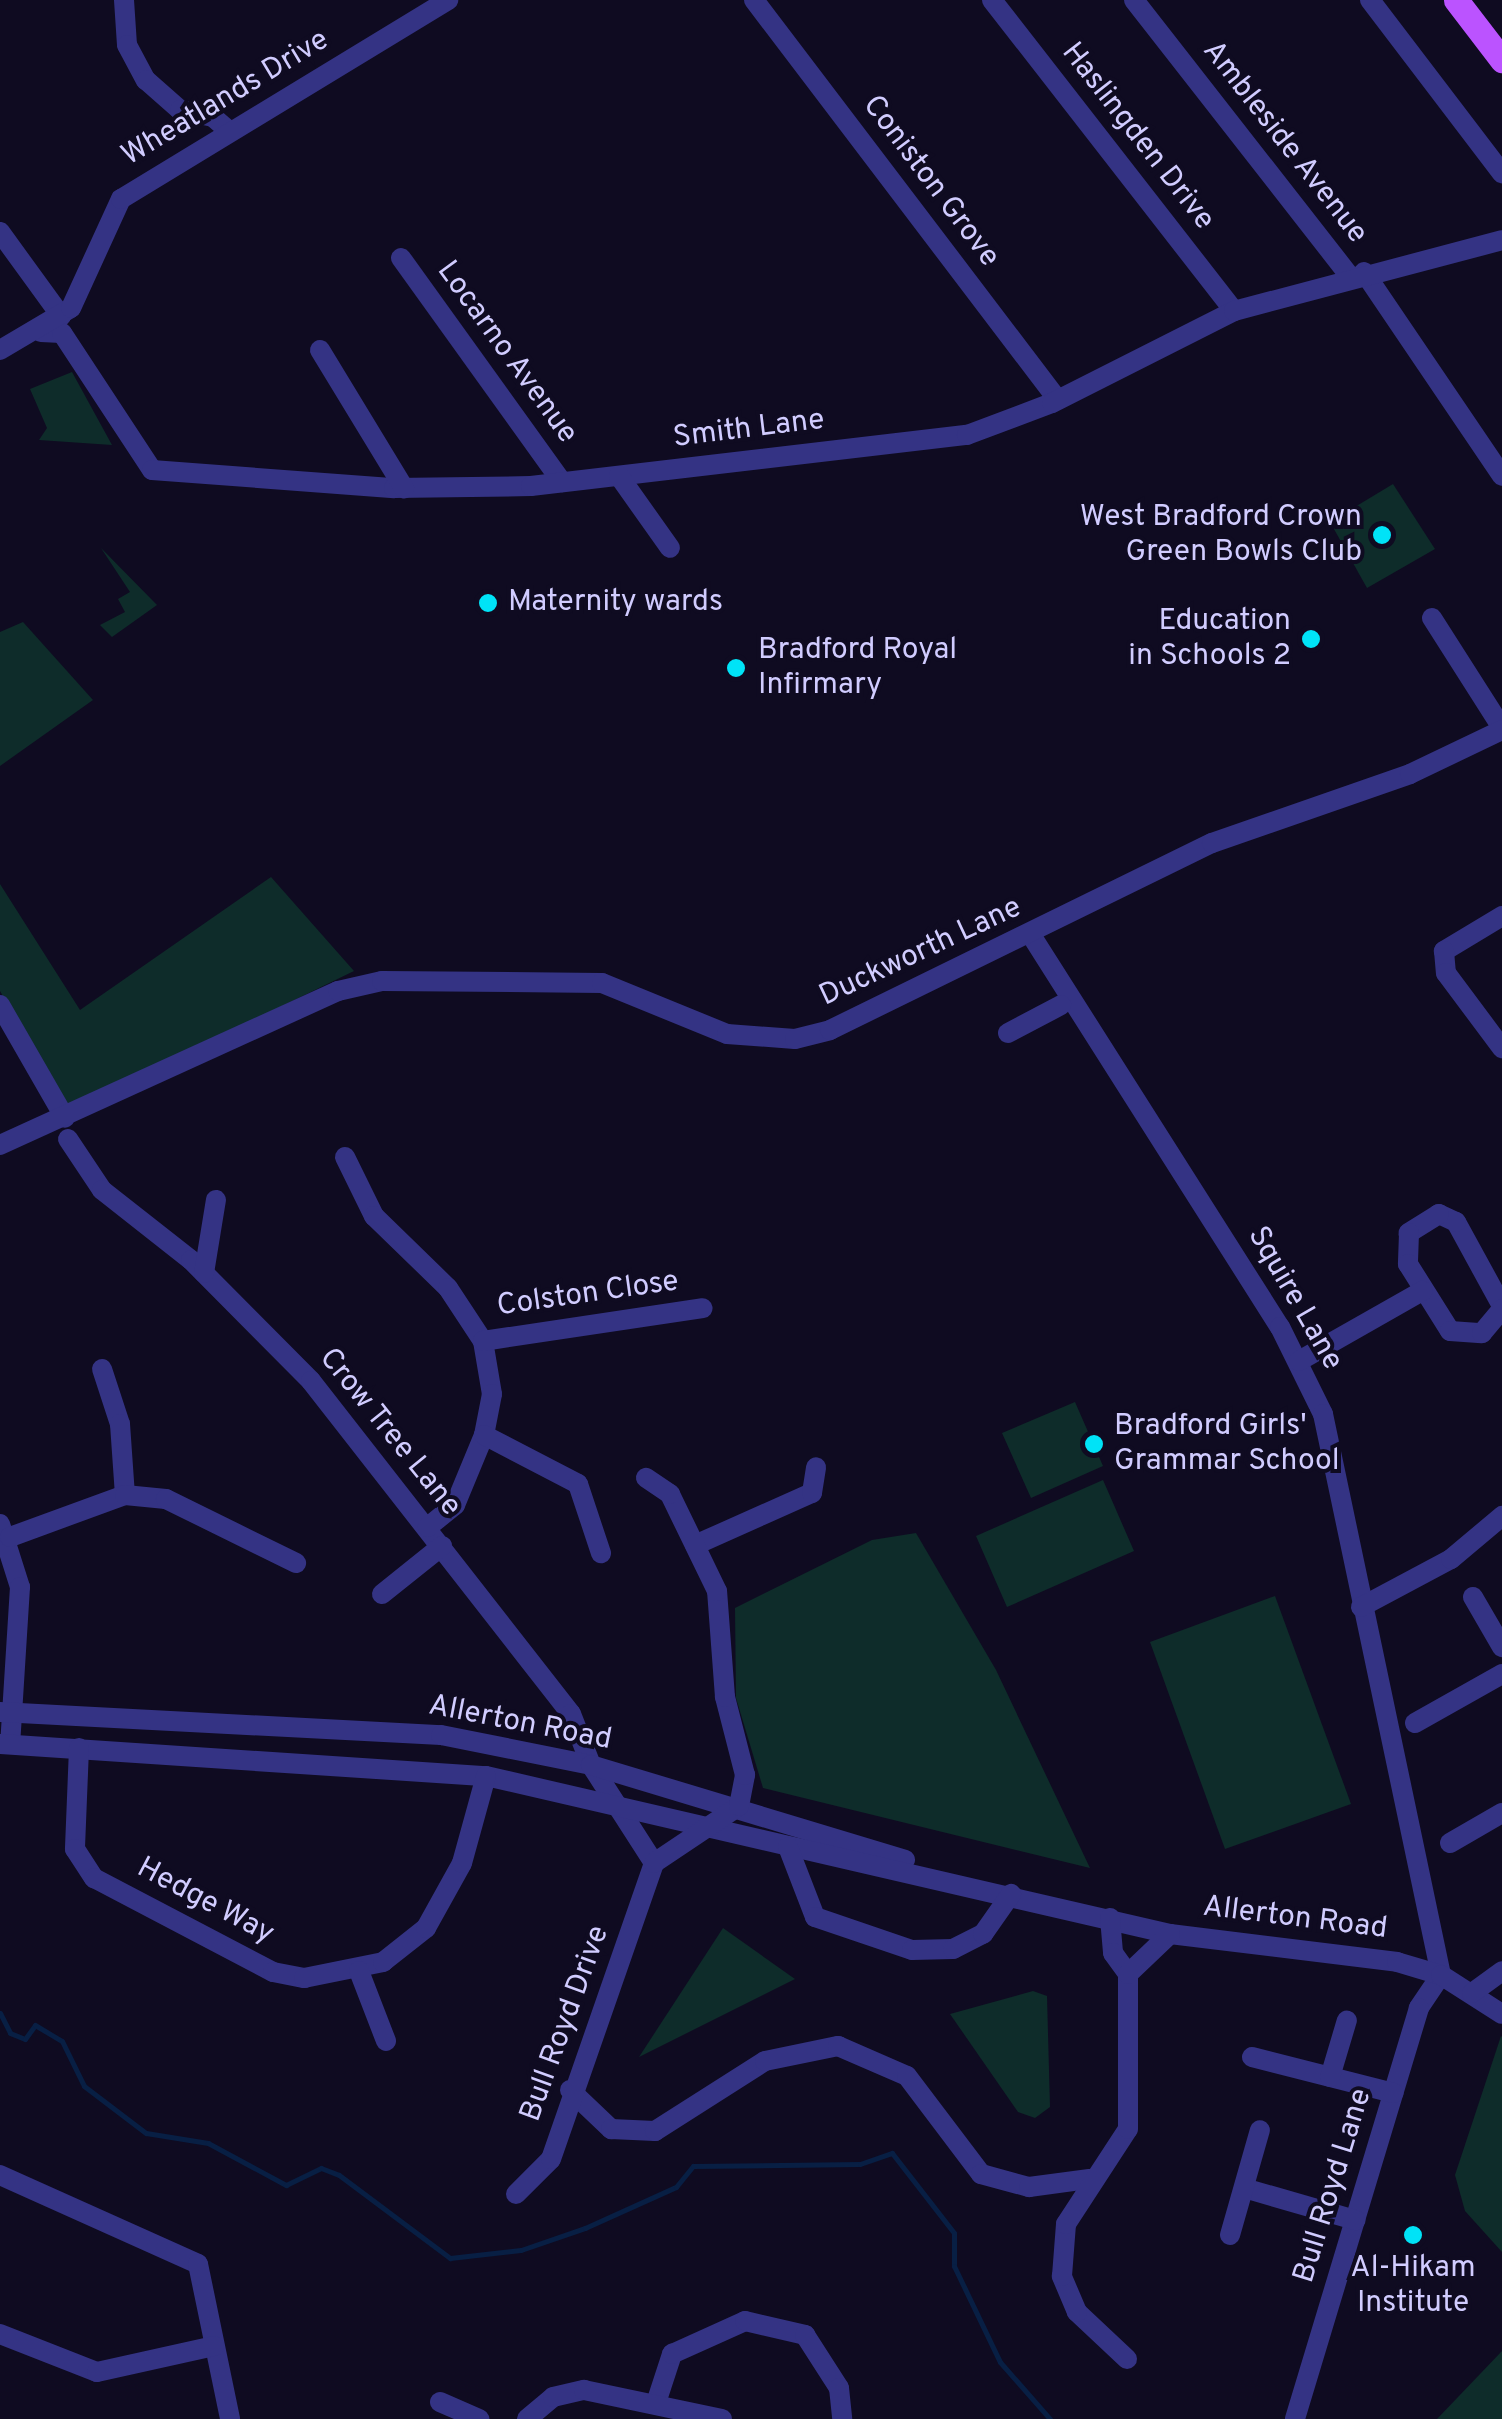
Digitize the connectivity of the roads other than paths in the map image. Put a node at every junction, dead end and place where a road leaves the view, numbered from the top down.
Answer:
1 (124, 0) edge
2 (448, 0) edge
3 (754, 0) edge
4 (992, 0) edge
5 (1134, 0) edge
6 (1370, 0) edge
7 (1456, 0) edge
8 (1492, 29) edge
9 (1502, 60) edge
10 (228, 131) junction
11 (1502, 174) edge
12 (0, 232) edge
13 (1499, 247) edge
14 (400, 258) dead end
15 (1357, 274) junction
16 (1234, 311) junction
17 (61, 316) junction
18 (40, 332) junction
19 (0, 350) edge
20 (320, 350) dead end
21 (1058, 400) junction
22 (619, 476) junction
23 (1502, 476) edge
24 (562, 482) junction
25 (404, 488) junction
26 (670, 548) dead end
27 (1432, 618) dead end
28 (1502, 729) edge
29 (1502, 916) edge
30 (1031, 935) junction
31 (0, 1005) edge
32 (1061, 1005) dead end
33 (1008, 1033) dead end
34 (1502, 1048) edge
35 (67, 1128) junction
36 (0, 1144) edge
37 (345, 1158) dead end
38 (216, 1200) dead end
39 (204, 1273) junction
40 (1422, 1292) junction
41 (702, 1308) dead end
42 (1502, 1308) edge
43 (483, 1341) junction
44 (1299, 1361) junction
45 (102, 1369) dead end
46 (484, 1435) junction
47 (816, 1467) dead end
48 (646, 1478) dead end
49 (687, 1480) dead end
50 (670, 1494) junction
51 (125, 1495) junction
52 (1502, 1516) edge
53 (428, 1526) junction
54 (5, 1530) edge
55 (695, 1545) junction
56 (442, 1546) junction
57 (602, 1553) dead end
58 (296, 1563) dead end
59 (382, 1594) dead end
60 (1473, 1597) dead end
61 (1361, 1607) junction
62 (1502, 1647) edge
63 (1502, 1674) edge
64 (6, 1712) edge
65 (1414, 1723) dead end
66 (5, 1744) edge
67 (78, 1748) junction
68 (591, 1765) junction
69 (486, 1776) junction
70 (617, 1806) junction
71 (739, 1806) junction
72 (1502, 1813) edge
73 (713, 1829) junction
74 (1450, 1843) dead end
75 (788, 1848) junction
76 (654, 1863) junction
77 (1012, 1894) junction
78 (1110, 1918) junction
79 (1170, 1934) junction
80 (1502, 1971) edge
81 (359, 1972) junction
82 (1128, 1974) junction
83 (1441, 1975) junction
84 (1472, 1993) junction
85 (1502, 2014) edge
86 (1346, 2020) dead end
87 (386, 2041) dead end
88 (1252, 2057) dead end
89 (1330, 2077) junction
90 (570, 2090) junction
91 (1394, 2093) junction
92 (1260, 2130) dead end
93 (0, 2175) edge
94 (1089, 2179) junction
95 (1244, 2188) junction
96 (516, 2194) dead end
97 (1355, 2220) junction
98 (1230, 2235) dead end
99 (0, 2334) edge
100 (214, 2346) junction
101 (1127, 2359) dead end
102 (440, 2402) dead end
103 (656, 2403) junction
104 (230, 2419) edge
105 (479, 2419) edge
106 (526, 2419) edge
107 (722, 2419) edge
108 (842, 2419) edge
109 (1295, 2419) edge

1 - 10 street
2 - 10 street, Wheatlands Drive
3 - 21 street, Coniston Grove
4 - 16 street, Haslingden Drive
5 - 15 street, Ambleside Avenue
6 - 11 street
7 - 8 main road
8 - 9 main road
10 - 17 street, Wheatlands Drive
12 - 17 street
13 - 15 street, Smith Lane
14 - 24 street, Locarno Avenue
15 - 16 street, Smith Lane
15 - 23 street, Ambleside Avenue
16 - 21 street, Smith Lane
17 - 18 street, Wheatlands Drive
18 - 19 street, Wheatlands Drive
18 - 25 street, Smith Lane
20 - 25 street
21 - 22 street, Smith Lane
22 - 24 street, Smith Lane
22 - 26 street
24 - 25 street, Smith Lane
27 - 28 street
28 - 30 street, Duckworth Lane
29 - 34 street
30 - 35 street, Duckworth Lane
30 - 44 street, Squire Lane
31 - 35 street, Crow Tree Lane
32 - 33 street
35 - 36 street, Duckworth Lane
35 - 39 street, Crow Tree Lane
37 - 43 street
38 - 39 street
39 - 53 street, Crow Tree Lane
40 - 42 street
40 - 42 street
40 - 44 street
41 - 43 street, Colston Close
43 - 46 street
44 - 61 street, Squire Lane
45 - 51 street
46 - 53 street
46 - 57 street
47 - 55 street
48 - 50 street
49 - 50 street
50 - 55 street
51 - 54 street
51 - 58 street
52 - 61 street
53 - 56 street, Crow Tree Lane
54 - 64 street
55 - 71 street
56 - 59 street
56 - 68 street, Crow Tree Lane
60 - 62 street
61 - 83 street, Squire Lane
63 - 65 street
64 - 66 street
64 - 68 street, Allerton Road
66 - 67 street, Allerton Road
67 - 69 street, Allerton Road
67 - 81 street, Hedge Way
68 - 70 street, Crow Tree Lane
68 - 71 street, Allerton Road
69 - 70 street, Allerton Road
69 - 81 street, Hedge Way
70 - 73 street, Allerton Road
70 - 76 street
71 - 73 street
71 - 77 street, Allerton Road
72 - 74 street
73 - 75 street, Allerton Road
73 - 76 street
75 - 77 street, Allerton Road
75 - 77 street
76 - 90 street, Bull Royd Drive
77 - 78 street, Allerton Road
78 - 79 street, Allerton Road
78 - 82 street
79 - 82 street
79 - 83 street, Allerton Road
80 - 84 street
81 - 87 street
82 - 94 street
83 - 84 street, Allerton Road
83 - 91 street, Bull Royd Lane
84 - 85 street, Allerton Road
86 - 89 street
88 - 89 street
89 - 91 street
90 - 94 street
90 - 96 street, Bull Royd Drive
91 - 97 street, Bull Royd Lane
92 - 95 street
93 - 100 street
94 - 101 street
95 - 97 street
95 - 98 street
97 - 109 street, Bull Royd Lane
99 - 100 street
100 - 104 street
102 - 105 street
103 - 106 street
103 - 107 street
103 - 108 street

